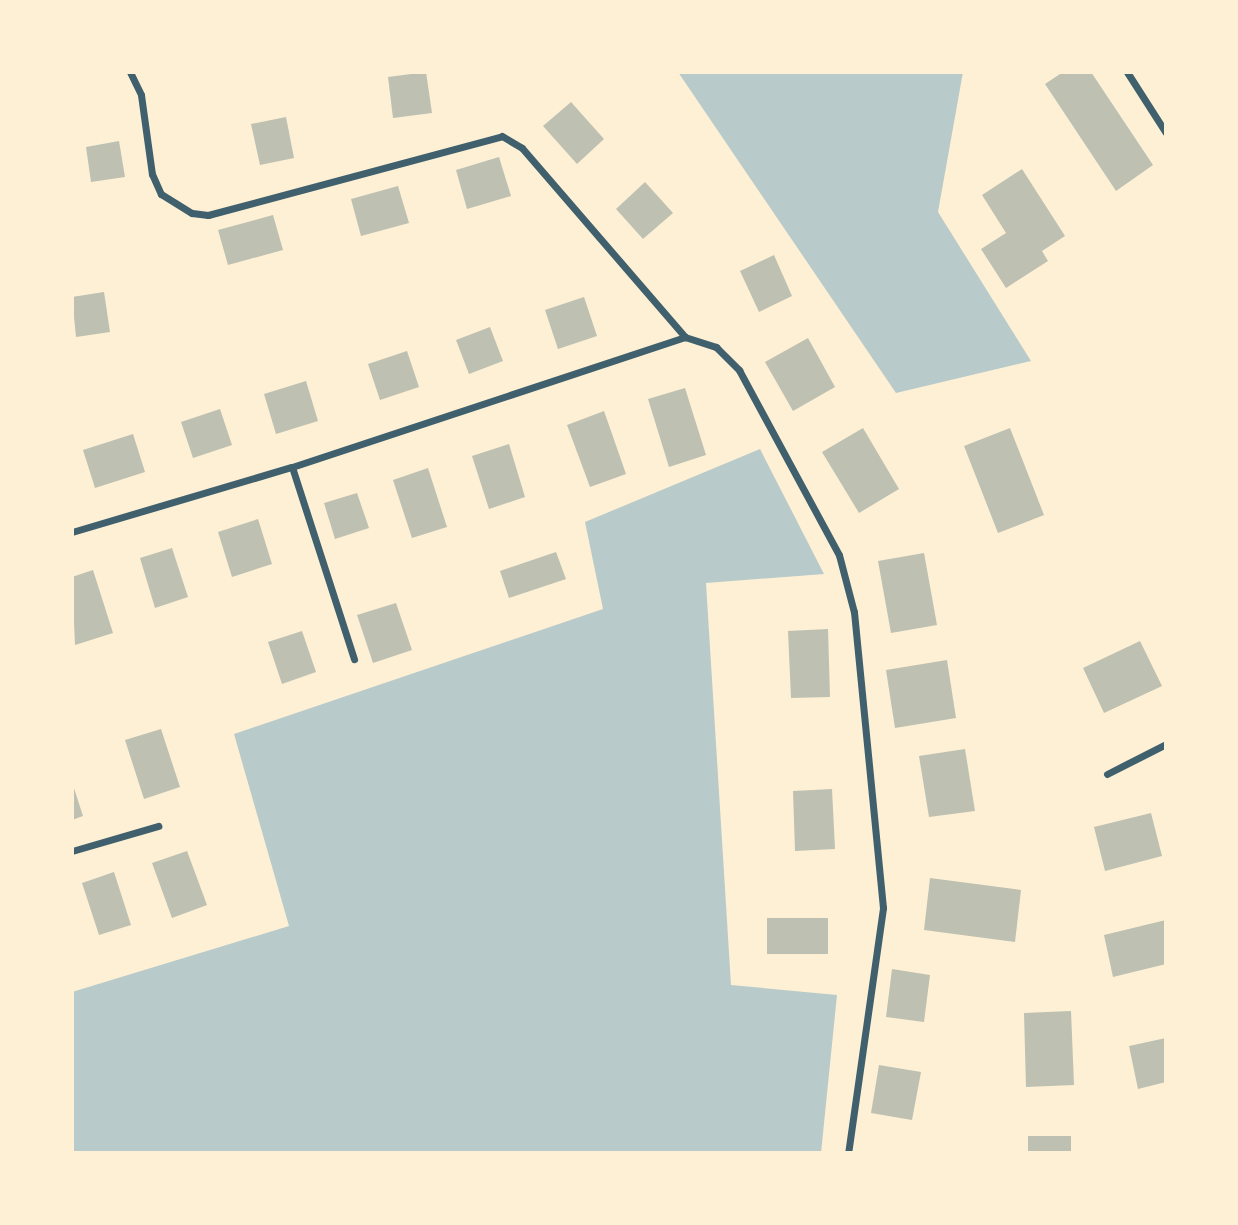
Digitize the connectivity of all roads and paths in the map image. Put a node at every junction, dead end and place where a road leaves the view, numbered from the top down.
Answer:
1 (130, 72) edge
2 (1127, 72) edge
3 (1166, 132) edge
4 (685, 337) junction
5 (292, 467) junction
6 (72, 532) edge
7 (354, 659) dead end
8 (1166, 744) edge
9 (1108, 774) dead end
10 (158, 826) dead end
11 (72, 851) edge
12 (848, 1153) edge

1 - 4 street
2 - 3 street
4 - 5 street
4 - 12 street
5 - 6 street
5 - 7 street
8 - 9 street
10 - 11 street

